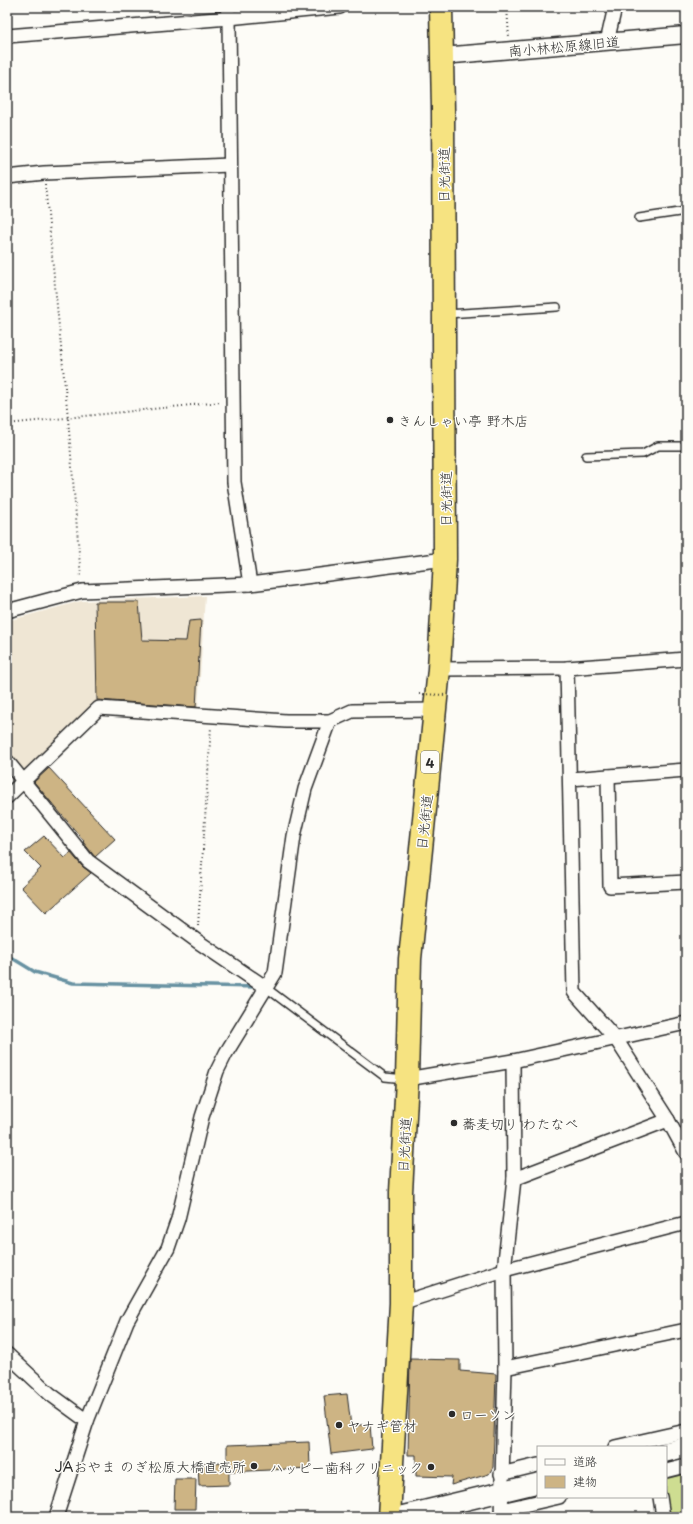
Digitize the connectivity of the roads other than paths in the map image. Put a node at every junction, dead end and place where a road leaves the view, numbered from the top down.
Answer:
1 (340, 7) edge
2 (441, 7) edge
3 (615, 7) edge
4 (228, 12) edge
5 (686, 35) edge
6 (7, 36) edge
7 (607, 42) junction
8 (442, 56) junction
9 (230, 165) junction
10 (7, 177) edge
11 (686, 211) edge
12 (639, 218) dead end
13 (557, 307) dead end
14 (444, 314) junction
15 (686, 446) edge
16 (586, 456) dead end
17 (445, 559) junction
18 (250, 584) junction
19 (7, 611) edge
20 (686, 659) edge
21 (567, 668) junction
22 (439, 669) junction
23 (441, 703) junction
24 (330, 721) junction
25 (7, 761) edge
26 (686, 770) edge
27 (608, 776) junction
28 (570, 779) junction
29 (24, 781) junction
30 (7, 797) edge
31 (686, 882) edge
32 (265, 987) junction
33 (686, 1023) edge
34 (616, 1039) junction
35 (513, 1062) junction
36 (407, 1079) junction
37 (668, 1120) junction
38 (686, 1153) edge
39 (514, 1179) junction
40 (686, 1223) edge
41 (504, 1270) junction
42 (401, 1303) junction
43 (686, 1330) edge
44 (7, 1354) edge
45 (505, 1368) junction
46 (87, 1421) junction
47 (686, 1431) edge
48 (619, 1446) edge
49 (686, 1447) edge
50 (667, 1452) edge
51 (537, 1465) edge
52 (686, 1466) edge
53 (667, 1471) edge
54 (501, 1483) junction
55 (537, 1483) edge
56 (556, 1498) edge
57 (660, 1498) edge
58 (502, 1514) edge
59 (56, 1517) edge
60 (389, 1517) edge
61 (397, 1517) edge
62 (664, 1517) edge

1 - 4 street
2 - 8 highway, 日光街道 / 4
3 - 7 street
4 - 6 street
4 - 9 street
5 - 7 street, 南小林松原線旧道
7 - 8 street, 南小林松原線旧道
8 - 14 highway, 日光街道 / 4
9 - 10 street
9 - 18 street
11 - 12 lane
13 - 14 lane
14 - 17 highway, 日光街道 / 4
15 - 16 lane
17 - 18 street
17 - 22 highway, 日光街道 / 4
18 - 19 street
20 - 21 street
21 - 22 street
21 - 28 street
22 - 23 highway, 日光街道 / 4
23 - 24 street
23 - 36 highway, 日光街道 / 4
24 - 29 street
24 - 32 street
25 - 29 street
26 - 27 street
27 - 28 street
27 - 31 street
28 - 34 street
29 - 30 street
29 - 32 street
32 - 36 lane
32 - 46 street
33 - 34 street
34 - 35 street
34 - 37 street
35 - 36 street
35 - 39 street
36 - 42 highway, 日光街道 / 4
37 - 38 street
37 - 39 street
39 - 41 street
40 - 41 street
41 - 42 street
41 - 45 street
42 - 60 highway, 日光街道 / 4
43 - 45 street
44 - 46 street
45 - 54 street
46 - 59 street
47 - 48 street
49 - 50 main road
51 - 54 street
52 - 53 street
54 - 55 main road
54 - 58 street
54 - 61 main road
56 - 58 street
57 - 62 street

